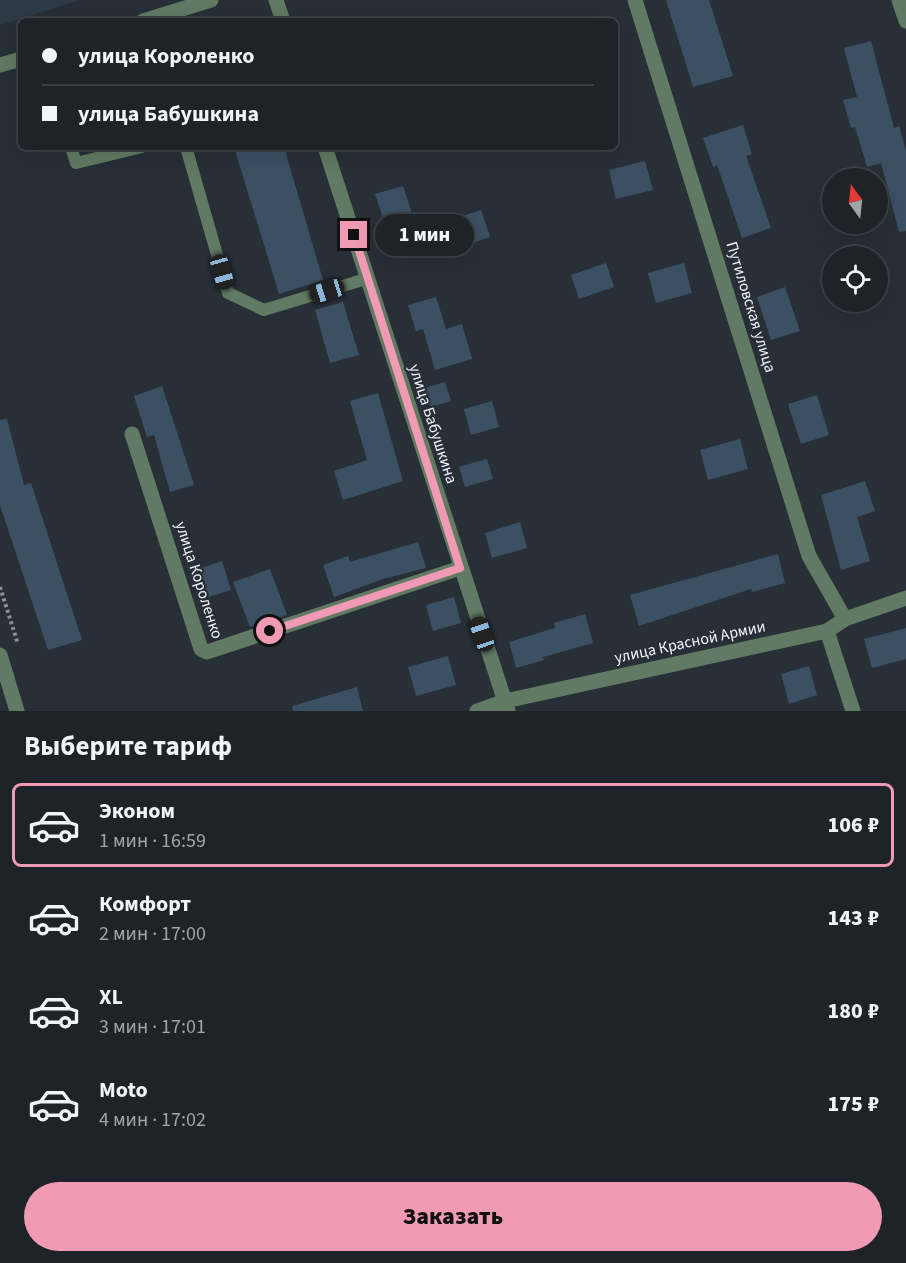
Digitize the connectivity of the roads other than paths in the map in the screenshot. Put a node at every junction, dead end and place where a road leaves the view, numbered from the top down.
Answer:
1 (211, 0) edge
2 (276, 0) edge
3 (635, 0) edge
4 (899, 0) edge
5 (153, 18) edge
6 (282, 18) edge
7 (906, 21) edge
8 (18, 60) edge
9 (0, 65) edge
10 (72, 150) edge
11 (130, 150) edge
12 (187, 150) edge
13 (326, 150) edge
14 (369, 278) junction
15 (132, 434) dead end
16 (460, 568) junction
17 (906, 598) edge
18 (845, 619) junction
19 (827, 631) junction
20 (0, 655) edge
21 (507, 706) edge
22 (17, 711) edge
23 (477, 711) edge
24 (853, 711) edge

1 - 5 street
2 - 6 street
3 - 18 street, Путиловская улица
4 - 7 street
8 - 9 street
10 - 11 lane
12 - 14 lane
13 - 14 street, улица Бабушкина
14 - 16 street, улица Бабушкина
15 - 16 street, улица Короленко
16 - 21 street, улица Бабушкина
17 - 18 street, улица Красной Армии
18 - 19 street, улица Красной Армии
19 - 21 street, улица Красной Армии
19 - 24 street
20 - 22 street
21 - 23 street, улица Красной Армии

